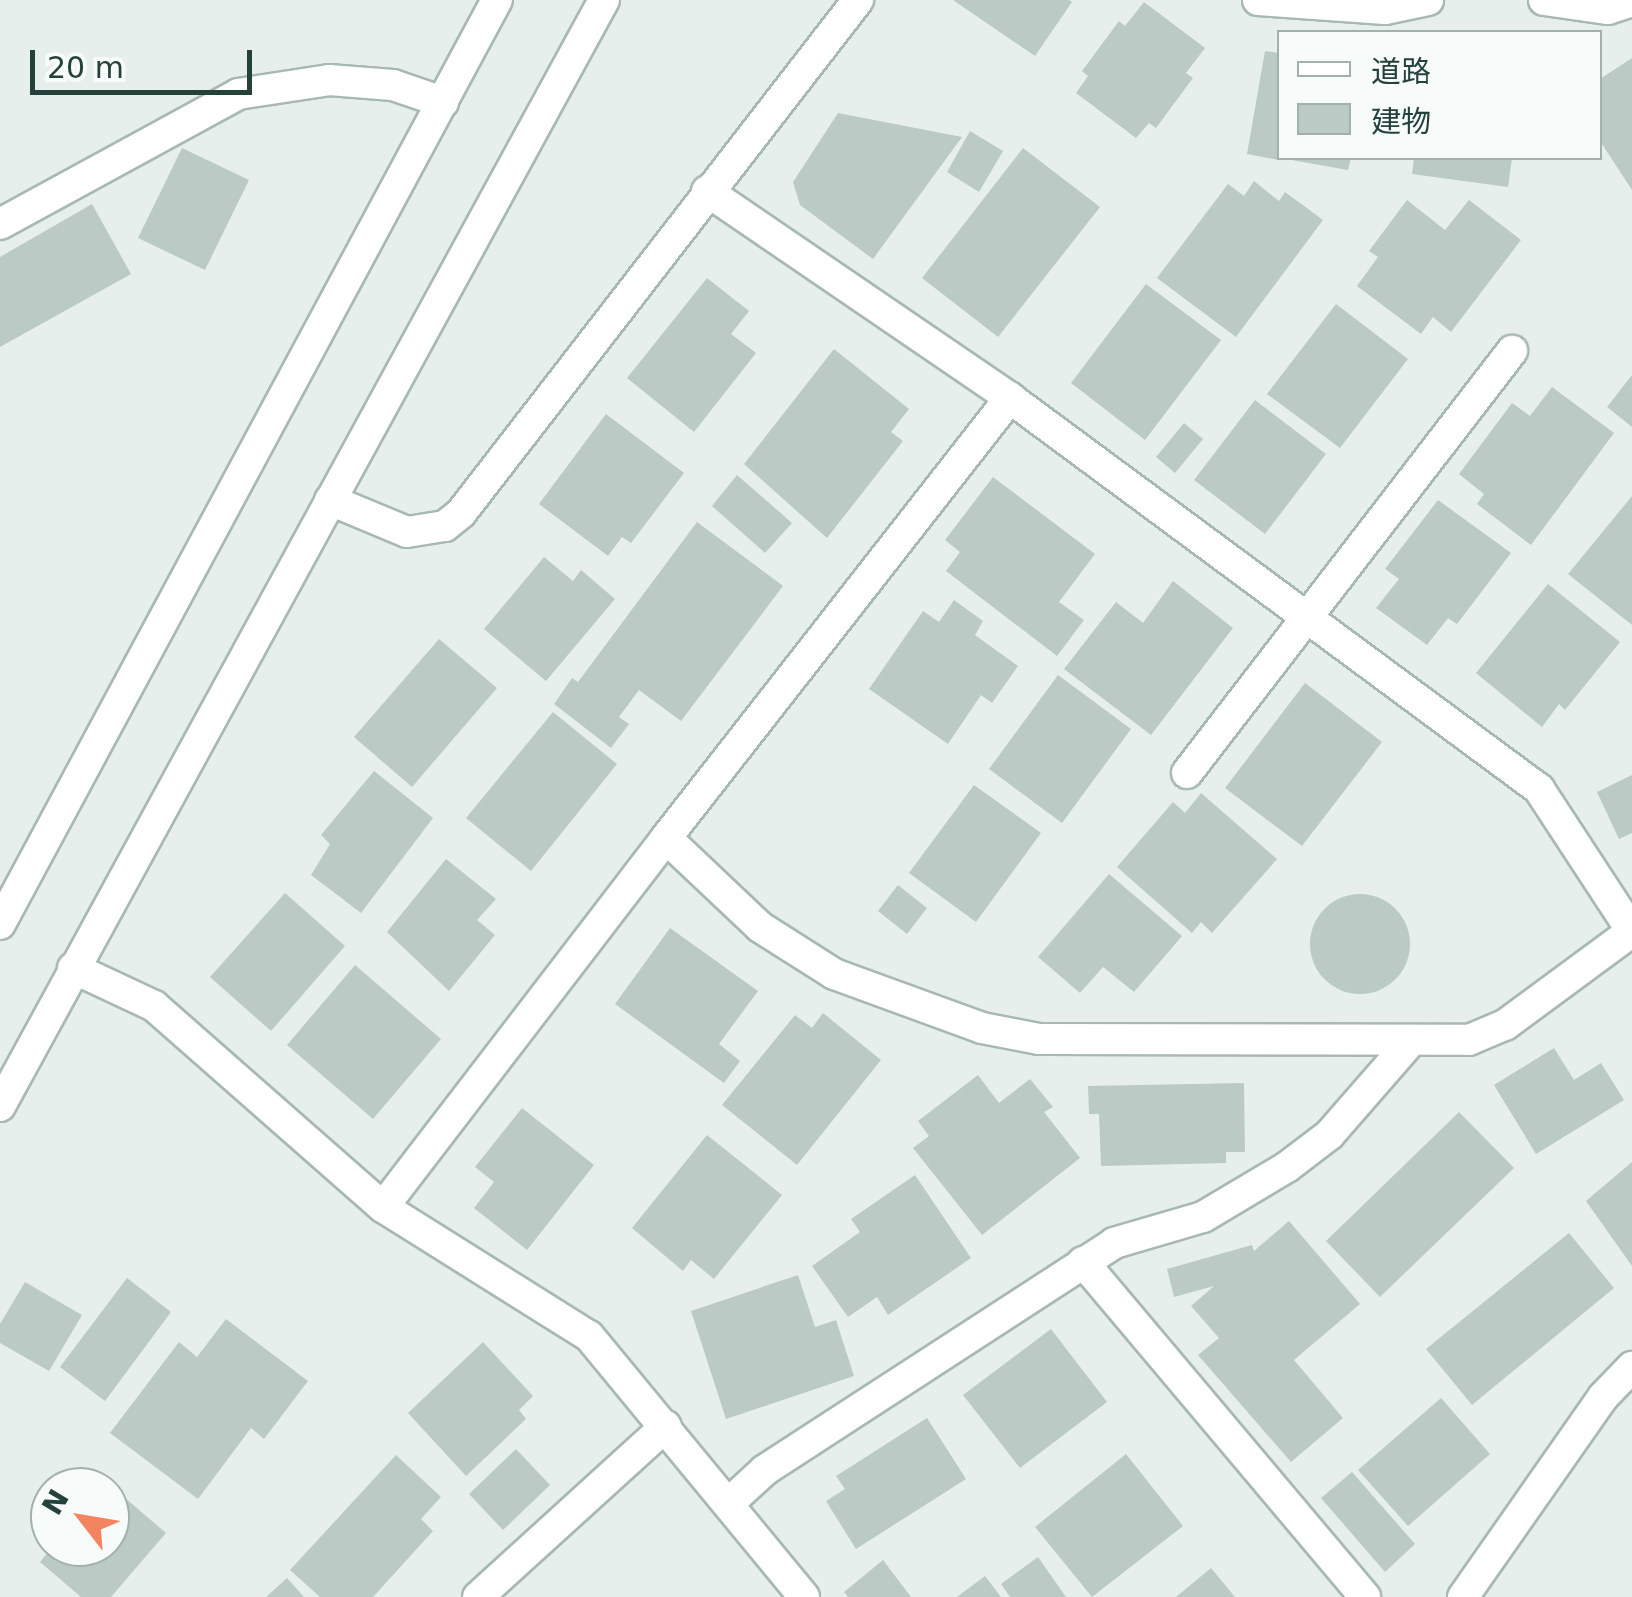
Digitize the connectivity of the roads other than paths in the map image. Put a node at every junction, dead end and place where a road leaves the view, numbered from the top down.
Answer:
1 (497, 0) edge
2 (604, 0) edge
3 (858, 0) edge
4 (1258, 0) edge
5 (1428, 0) edge
6 (1544, 0) edge
7 (1632, 1) edge
8 (442, 102) junction
9 (707, 191) junction
10 (0, 224) edge
11 (1512, 351) dead end
12 (1010, 398) junction
13 (330, 500) junction
14 (1308, 618) junction
15 (1188, 773) dead end
16 (666, 838) junction
17 (0, 924) edge
18 (1631, 932) edge
19 (73, 968) junction
20 (1412, 1040) junction
21 (0, 1106) edge
22 (383, 1208) junction
23 (1083, 1262) junction
24 (1632, 1368) edge
25 (666, 1426) junction
26 (728, 1504) junction
27 (478, 1597) edge
28 (804, 1597) edge
29 (1365, 1597) edge
30 (1463, 1597) edge

1 - 8 street
2 - 13 street
3 - 9 street
4 - 5 street
6 - 7 street
8 - 10 street
8 - 17 street
9 - 12 street
9 - 13 street
11 - 14 street
12 - 14 street
12 - 16 street
13 - 19 street
14 - 15 street
14 - 18 street
16 - 20 street
16 - 22 street
18 - 20 street
19 - 21 street
19 - 22 street
20 - 23 street
22 - 25 street
23 - 26 street
23 - 29 street
24 - 30 street
25 - 26 street
25 - 27 street
26 - 28 street

